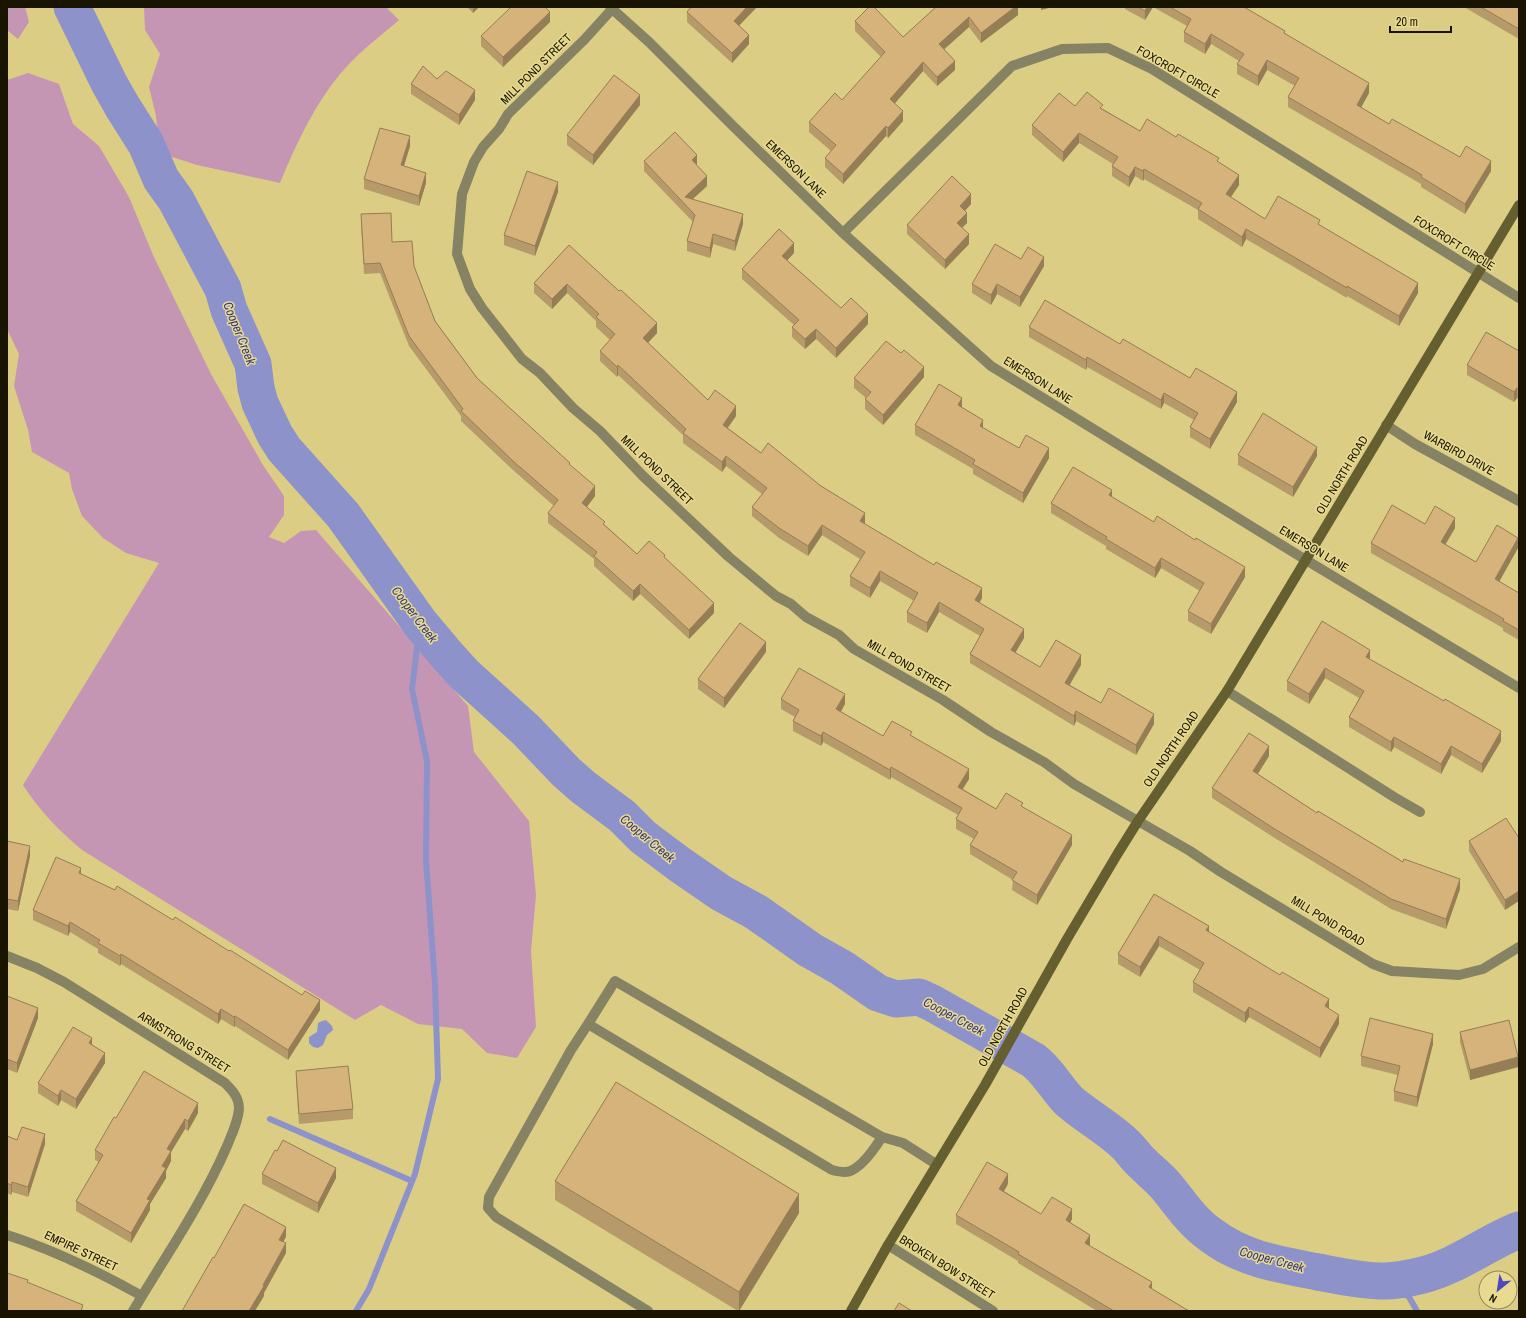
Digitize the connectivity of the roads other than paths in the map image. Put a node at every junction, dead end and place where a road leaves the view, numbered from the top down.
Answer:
1 (612, 8) edge
2 (1519, 205) edge
3 (843, 233) junction
4 (1478, 273) junction
5 (1519, 298) edge
6 (1386, 425) junction
7 (1519, 501) edge
8 (1306, 560) junction
9 (1519, 688) edge
10 (1227, 691) junction
11 (1420, 812) dead end
12 (1138, 821) junction
13 (1519, 947) edge
14 (7, 956) edge
15 (588, 1024) junction
16 (882, 1137) junction
17 (936, 1164) junction
18 (7, 1235) edge
19 (888, 1245) junction
20 (142, 1296) junction
21 (133, 1311) edge
22 (648, 1311) edge
23 (850, 1311) edge
24 (993, 1311) edge

1 - 3 street, EMERSON LANE
1 - 12 street, MILL POND STREET
2 - 4 street, OLD NORTH ROAD
3 - 4 street, FOXCROFT CIRCLE
3 - 8 street, EMERSON LANE
4 - 5 street, FOXCROFT CIRCLE
4 - 6 street, OLD NORTH ROAD
6 - 7 street, WARBIRD DRIVE
6 - 8 street, OLD NORTH ROAD
8 - 9 street, EMERSON LANE
8 - 10 street, OLD NORTH ROAD
10 - 11 street
10 - 12 street, OLD NORTH ROAD
12 - 13 street, MILL POND ROAD
12 - 17 street, OLD NORTH ROAD
14 - 20 street, ARMSTRONG STREET
15 - 16 street
15 - 16 street
15 - 22 street
16 - 17 street
17 - 19 street, OLD NORTH ROAD
18 - 20 street, EMPIRE STREET
19 - 23 street, OLD NORTH ROAD
19 - 24 street, BROKEN BOW STREET
20 - 21 street, ARMSTRONG STREET

